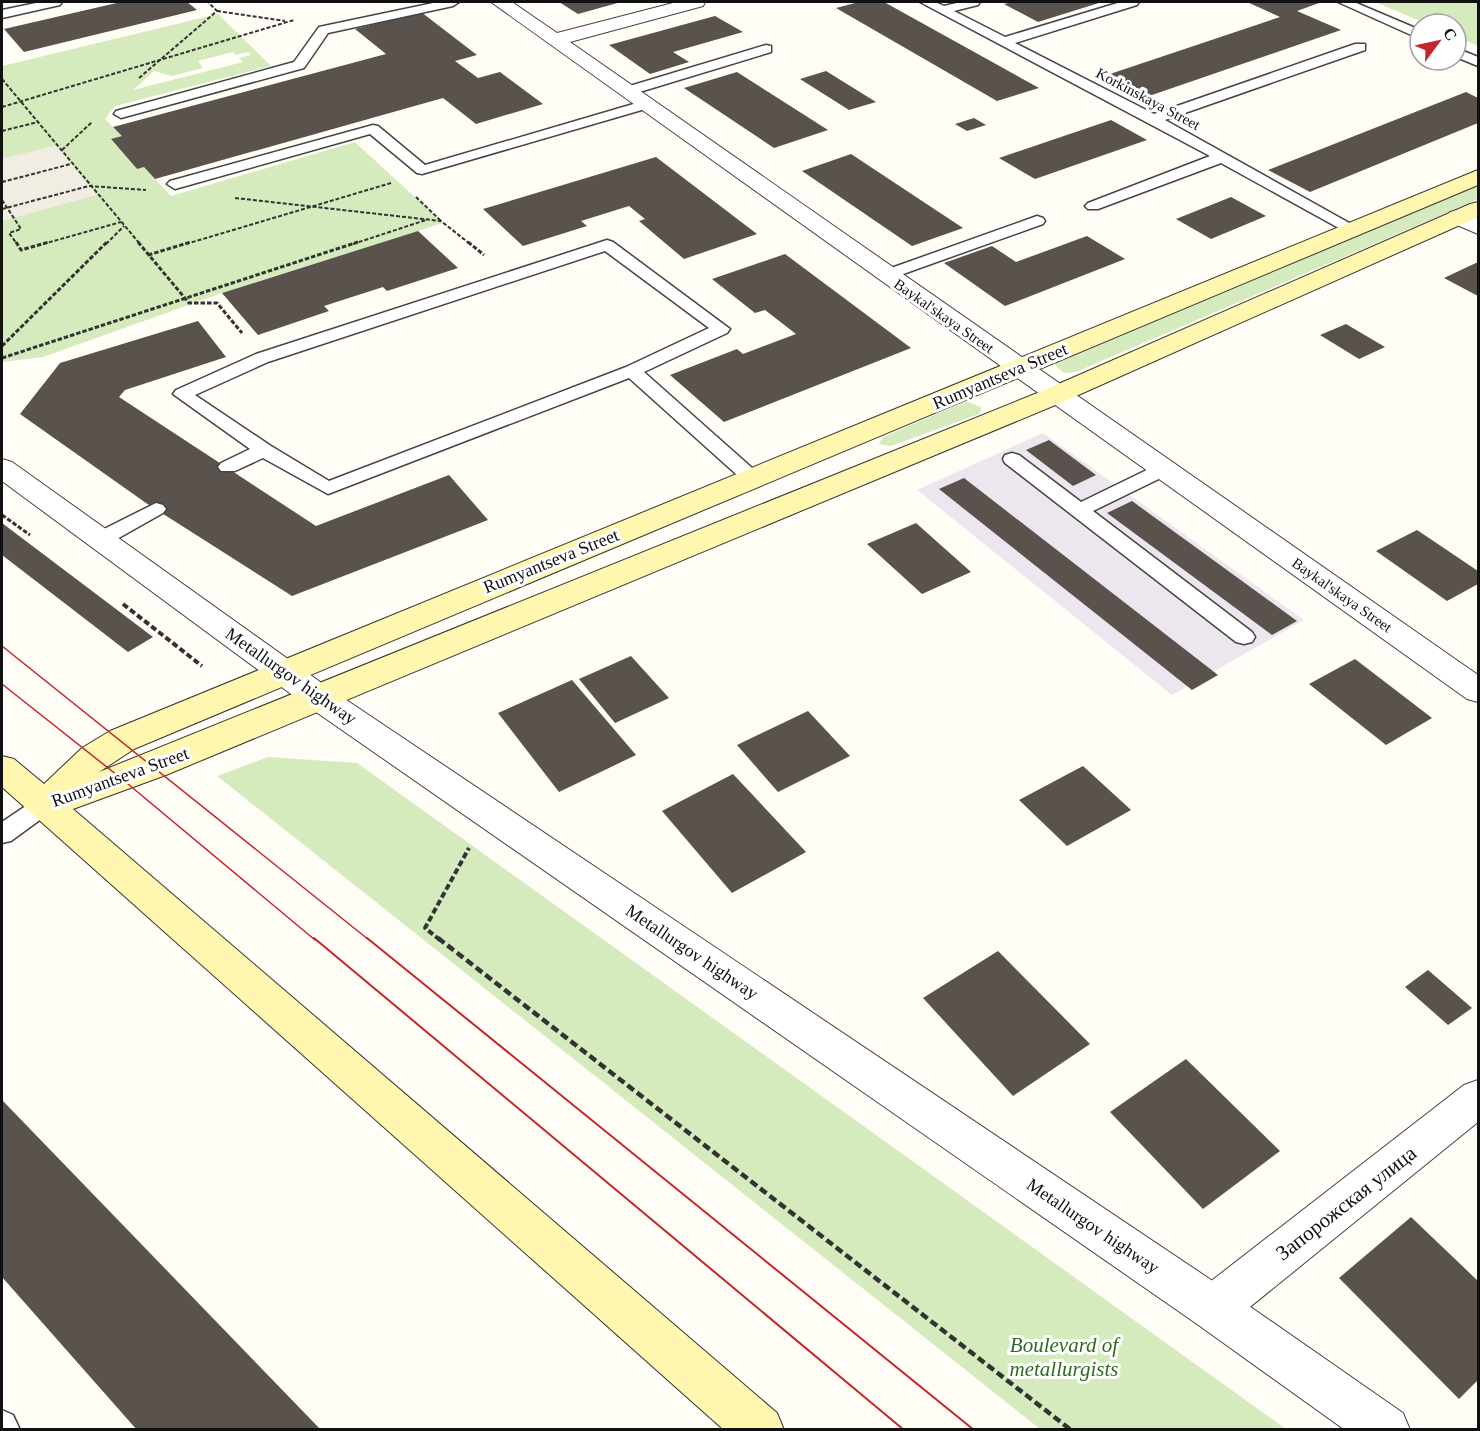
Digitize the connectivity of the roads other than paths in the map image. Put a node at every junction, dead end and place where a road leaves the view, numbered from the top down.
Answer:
1 (56, 2) edge
2 (453, 2) edge
3 (500, 2) edge
4 (696, 2) edge
5 (926, 2) edge
6 (974, 2) edge
7 (1133, 2) edge
8 (1344, 2) edge
9 (943, 10) junction
10 (2, 14) edge
11 (1408, 31) edge
12 (555, 40) junction
13 (1003, 42) junction
14 (1360, 47) dead end
15 (765, 48) dead end
16 (628, 91) junction
17 (647, 104) junction
18 (121, 114) dead end
19 (1153, 119) junction
20 (1222, 157) junction
21 (1479, 177) edge
22 (175, 184) dead end
23 (1093, 206) dead end
24 (1472, 218) edge
25 (1037, 221) dead end
26 (1352, 230) junction
27 (886, 275) junction
28 (1019, 368) junction
29 (632, 371) junction
30 (1056, 394) junction
31 (264, 450) junction
32 (1012, 459) dead end
33 (228, 467) dead end
34 (2, 468) edge
35 (1164, 469) junction
36 (753, 478) junction
37 (156, 509) dead end
38 (1080, 510) junction
39 (101, 539) junction
40 (1244, 637) dead end
41 (283, 671) junction
42 (1479, 691) edge
43 (318, 697) junction
44 (2, 768) edge
45 (44, 805) junction
46 (2, 834) edge
47 (1479, 1098) edge
48 (1214, 1308) junction
49 (760, 1430) edge
50 (1386, 1430) edge

1 - 10 lane
2 - 18 lane
3 - 12 street, Baykal'skaya Street
4 - 12 street
5 - 9 lane, Korkinskaya Street
6 - 9 lane
7 - 13 lane
8 - 11 lane
9 - 13 lane, Korkinskaya Street
12 - 16 street, Baykal'skaya Street
13 - 19 lane, Korkinskaya Street
14 - 19 lane
15 - 16 lane
16 - 17 street, Baykal'skaya Street
17 - 22 lane
17 - 27 street, Baykal'skaya Street
19 - 20 lane, Korkinskaya Street
20 - 23 lane
20 - 26 lane, Korkinskaya Street
21 - 26 main road, Rumyantseva Street
24 - 30 main road, Rumyantseva Street
25 - 27 lane
26 - 28 main road, Rumyantseva Street
27 - 28 street, Baykal'skaya Street
28 - 30 street, Baykal'skaya Street
28 - 36 main road, Rumyantseva Street
29 - 31 lane
29 - 31 lane
29 - 36 lane
30 - 35 street, Baykal'skaya Street
30 - 43 main road, Rumyantseva Street
31 - 33 lane
32 - 38 lane
34 - 39 street, Metallurgov highway
35 - 38 lane
35 - 42 street, Baykal'skaya Street
36 - 41 main road, Rumyantseva Street
37 - 39 lane
38 - 40 lane
39 - 41 street, Metallurgov highway
41 - 43 street, Metallurgov highway
41 - 45 main road, Rumyantseva Street
43 - 45 main road, Rumyantseva Street
43 - 48 street, Metallurgov highway
44 - 45 main road
45 - 46 lane
45 - 49 main road
47 - 48 street, Запорожская улица
48 - 50 street, Metallurgov highway

